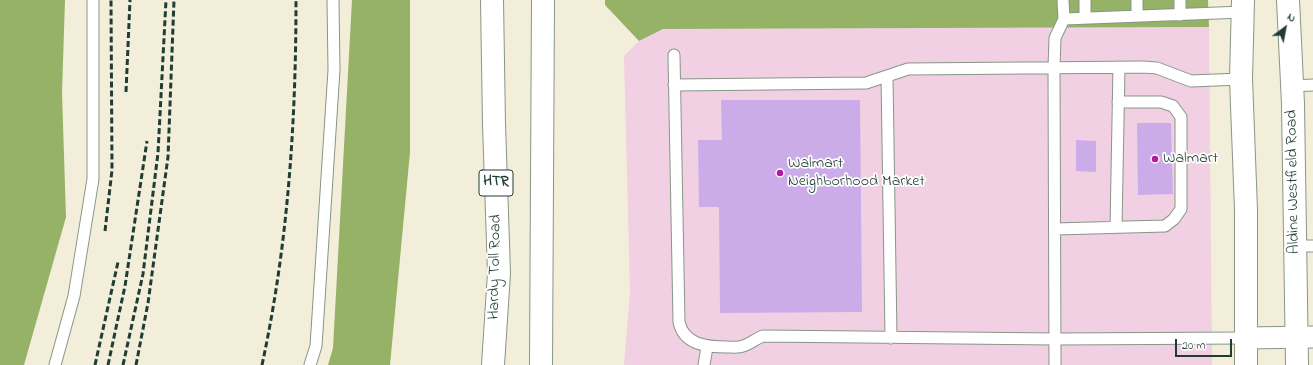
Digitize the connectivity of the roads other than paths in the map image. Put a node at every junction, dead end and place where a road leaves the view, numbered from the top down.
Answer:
1 (93, 0) edge
2 (333, 0) edge
3 (492, 0) edge
4 (543, 0) edge
5 (1063, 0) edge
6 (1085, 0) edge
7 (1137, 0) edge
8 (1180, 0) edge
9 (1288, 0) edge
10 (1243, 6) edge
11 (1180, 15) junction
12 (1137, 16) junction
13 (1085, 18) junction
14 (1064, 19) junction
15 (674, 55) dead end
16 (1119, 67) junction
17 (1054, 68) junction
18 (887, 76) junction
19 (1242, 79) junction
20 (674, 85) junction
21 (1303, 86) edge
22 (1118, 102) junction
23 (1116, 227) junction
24 (1055, 229) junction
25 (1304, 246) edge
26 (1305, 337) edge
27 (891, 338) junction
28 (1245, 338) junction
29 (1056, 339) junction
30 (707, 347) junction
31 (55, 365) edge
32 (310, 365) edge
33 (493, 365) edge
34 (541, 365) edge
35 (704, 365) edge
36 (1056, 365) edge
37 (1246, 365) edge
38 (1297, 365) edge

1 - 31 lane
2 - 32 lane
3 - 33 main road, Hardy Toll Road / HTR
4 - 34 main road
5 - 14 lane
6 - 13 lane
7 - 12 lane
8 - 11 lane
9 - 21 main road, Aldine Westfield Road
10 - 11 lane
10 - 19 main road
11 - 12 lane
12 - 13 lane
13 - 14 lane
14 - 17 lane
15 - 20 lane
16 - 17 lane
16 - 19 lane
16 - 22 lane
17 - 18 lane
17 - 24 lane
18 - 20 lane
18 - 27 lane
19 - 28 main road
20 - 30 lane
21 - 25 main road, Aldine Westfield Road
22 - 23 lane
22 - 23 lane
23 - 24 lane
24 - 29 lane
25 - 26 main road, Aldine Westfield Road
26 - 28 street
26 - 38 main road, Aldine Westfield Road
27 - 29 lane
27 - 30 lane
28 - 29 lane
28 - 37 main road
29 - 36 lane
30 - 35 lane

